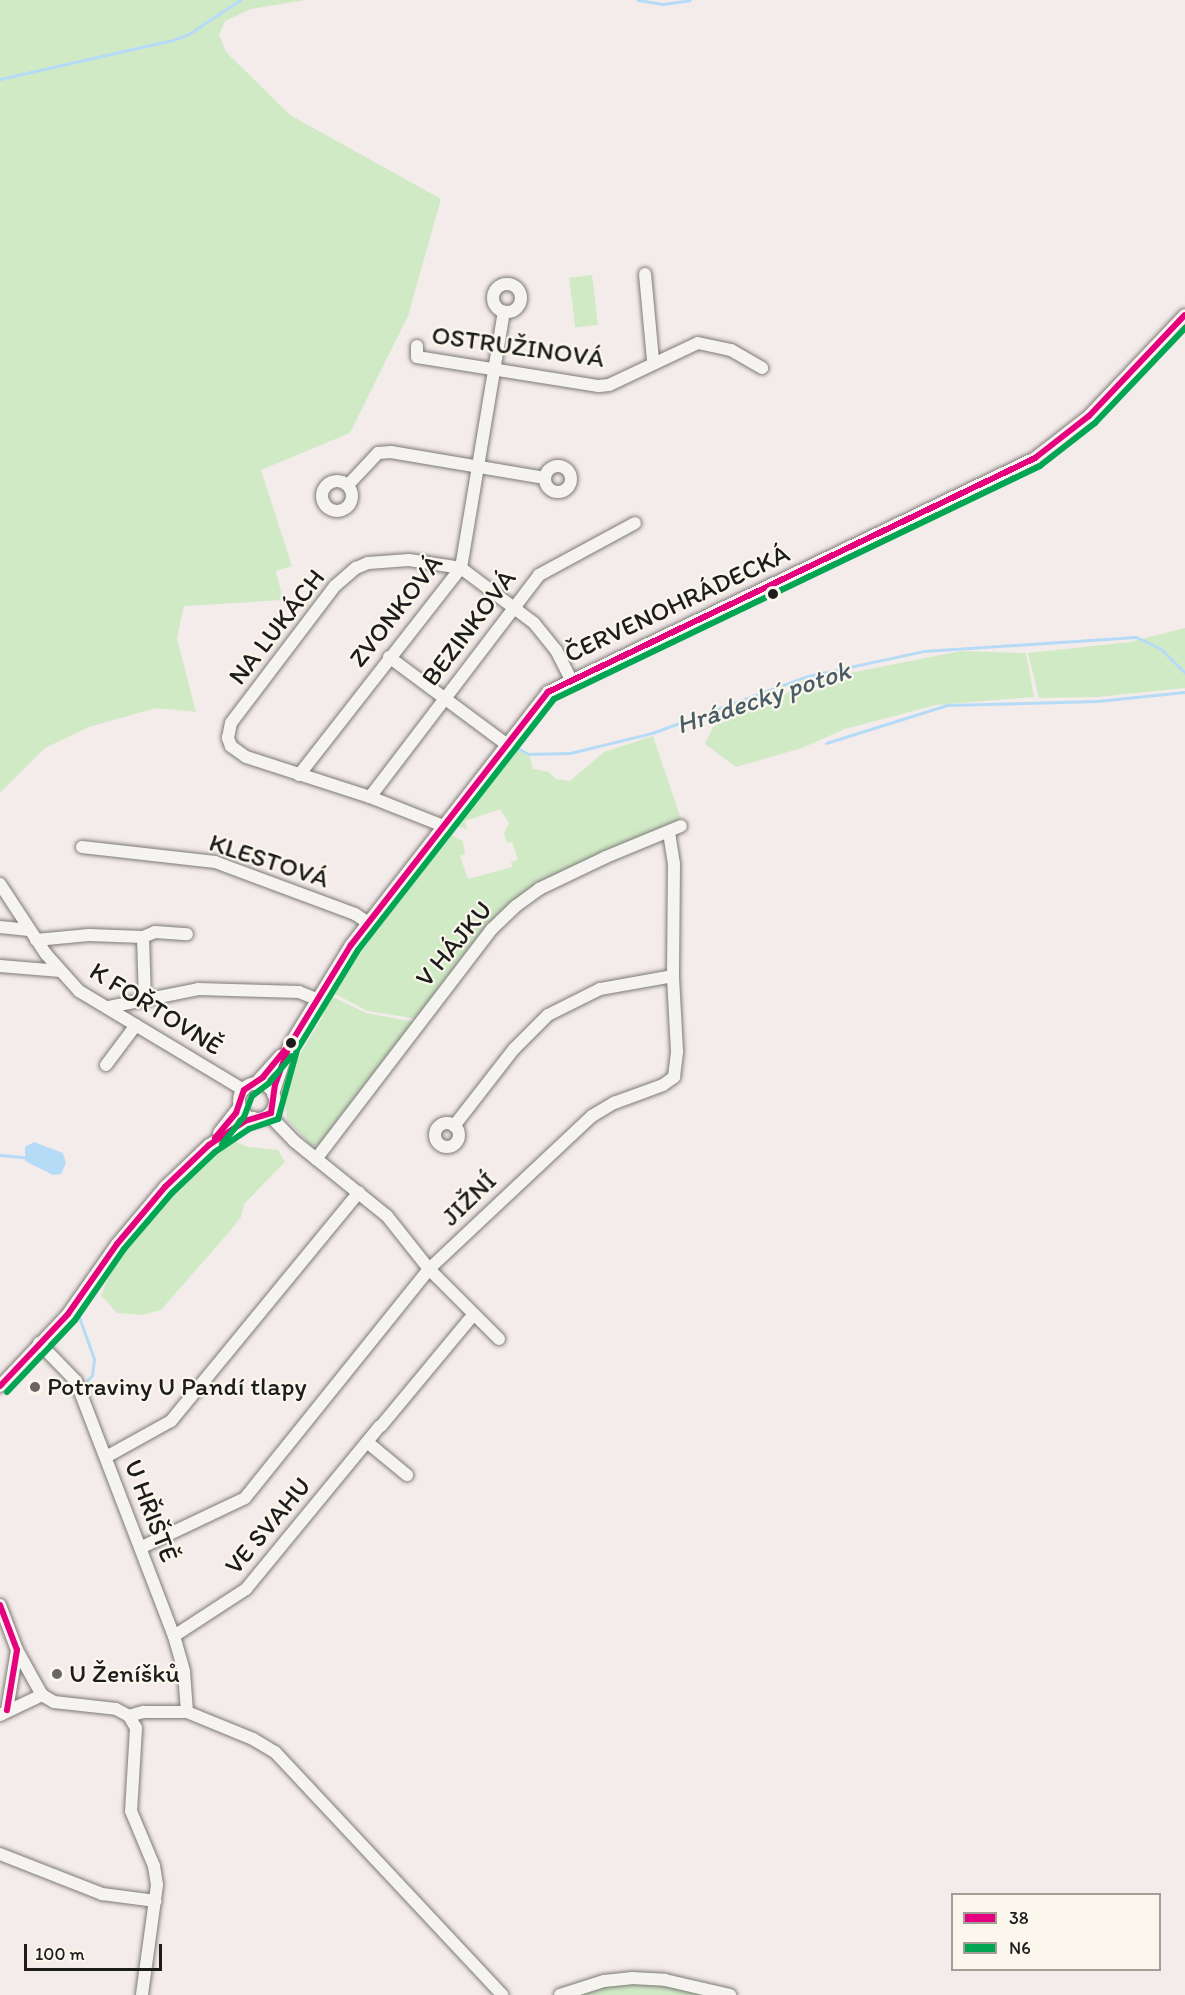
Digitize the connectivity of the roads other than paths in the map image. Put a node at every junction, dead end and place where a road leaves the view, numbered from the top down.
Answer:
1 (645, 274) dead end
2 (504, 312) dead end
3 (1185, 315) edge
4 (417, 346) dead end
5 (653, 361) junction
6 (762, 368) dead end
7 (495, 370) junction
8 (478, 466) junction
9 (545, 478) dead end
10 (348, 485) dead end
11 (635, 523) dead end
12 (461, 568) junction
13 (513, 607) junction
14 (389, 657) junction
15 (571, 679) junction
16 (444, 699) junction
17 (509, 746) junction
18 (299, 775) junction
19 (370, 797) junction
20 (681, 826) dead end
21 (446, 827) junction
22 (669, 832) junction
23 (82, 847) dead end
24 (0, 884) edge
25 (368, 922) junction
26 (0, 927) edge
27 (188, 934) dead end
28 (32, 935) junction
29 (142, 937) junction
30 (0, 966) edge
31 (61, 971) junction
32 (673, 976) junction
33 (316, 999) junction
34 (145, 1000) junction
35 (109, 1008) junction
36 (136, 1025) junction
37 (289, 1046) junction
38 (106, 1065) dead end
39 (250, 1087) junction
40 (273, 1094) junction
41 (240, 1106) junction
42 (268, 1115) junction
43 (253, 1118) junction
44 (454, 1126) dead end
45 (209, 1146) junction
46 (316, 1159) junction
47 (359, 1192) junction
48 (429, 1269) junction
49 (473, 1315) junction
50 (499, 1339) dead end
51 (39, 1343) junction
52 (4, 1374) edge
53 (0, 1386) edge
54 (367, 1442) junction
55 (106, 1457) junction
56 (407, 1475) dead end
57 (142, 1547) junction
58 (0, 1605) edge
59 (174, 1636) junction
60 (17, 1650) junction
61 (42, 1695) junction
62 (3, 1712) edge
63 (187, 1712) junction
64 (129, 1716) junction
65 (0, 1854) edge
66 (156, 1901) junction
67 (142, 1995) edge
68 (502, 1995) edge
69 (560, 1995) edge
70 (730, 1995) edge

1 - 5 street
2 - 7 street, ZVONKOVÁ
3 - 15 street, ČERVENOHRÁDECKÁ
4 - 7 street, OSTRUŽINOVÁ
5 - 6 street, OSTRUŽINOVÁ
5 - 7 street, OSTRUŽINOVÁ
7 - 8 street, ZVONKOVÁ
8 - 9 street
8 - 10 street
8 - 12 street, ZVONKOVÁ
11 - 13 street, BEZINKOVÁ
12 - 13 street, NA LUKÁCH
12 - 14 street, ZVONKOVÁ
12 - 18 street, NA LUKÁCH
13 - 15 street, NA LUKÁCH
13 - 16 street, BEZINKOVÁ
14 - 16 street
14 - 18 street, ZVONKOVÁ
15 - 17 street, ČERVENOHRÁDECKÁ
16 - 17 street
16 - 19 street, BEZINKOVÁ
17 - 21 street, ČERVENOHRÁDECKÁ
18 - 19 street, NA LUKÁCH
19 - 21 street, NA LUKÁCH
20 - 22 street, V HÁJKU
21 - 25 street, ČERVENOHRÁDECKÁ
22 - 32 street, JIŽNÍ
22 - 46 street, V HÁJKU
23 - 25 street, KLESTOVÁ
24 - 28 street, K FOŘTOVNĚ
25 - 33 street, ČERVENOHRÁDECKÁ
26 - 28 street
27 - 29 street
28 - 29 street
28 - 31 street, K FOŘTOVNĚ
29 - 34 street
30 - 31 street
31 - 35 street, K FOŘTOVNĚ
32 - 44 street
32 - 48 street, JIŽNÍ
33 - 34 street
33 - 37 street, ČERVENOHRÁDECKÁ
34 - 35 street
35 - 36 street, K FOŘTOVNĚ
36 - 38 street
36 - 39 street, K FOŘTOVNĚ
37 - 39 street, ČERVENOHRÁDECKÁ
37 - 40 street, ČERVENOHRÁDECKÁ
39 - 40 street
39 - 41 street
40 - 42 street
41 - 43 street
41 - 45 street
42 - 43 street
42 - 46 street
43 - 45 street
45 - 51 street
46 - 47 street
47 - 48 street
47 - 55 street
48 - 49 street
48 - 57 street, JIŽNÍ
49 - 50 street
49 - 54 street, VE SVAHU
51 - 52 street
51 - 55 street, U HŘIŠTĚ
52 - 53 street
54 - 56 street
54 - 59 street, VE SVAHU
55 - 57 street, U HŘIŠTĚ
57 - 59 street, U HŘIŠTĚ
58 - 60 street
59 - 63 street, U HŘIŠTĚ
60 - 61 street
60 - 62 street
61 - 62 street
61 - 64 street
63 - 64 street
63 - 68 street
64 - 66 street
65 - 66 street
66 - 67 street
69 - 70 street

